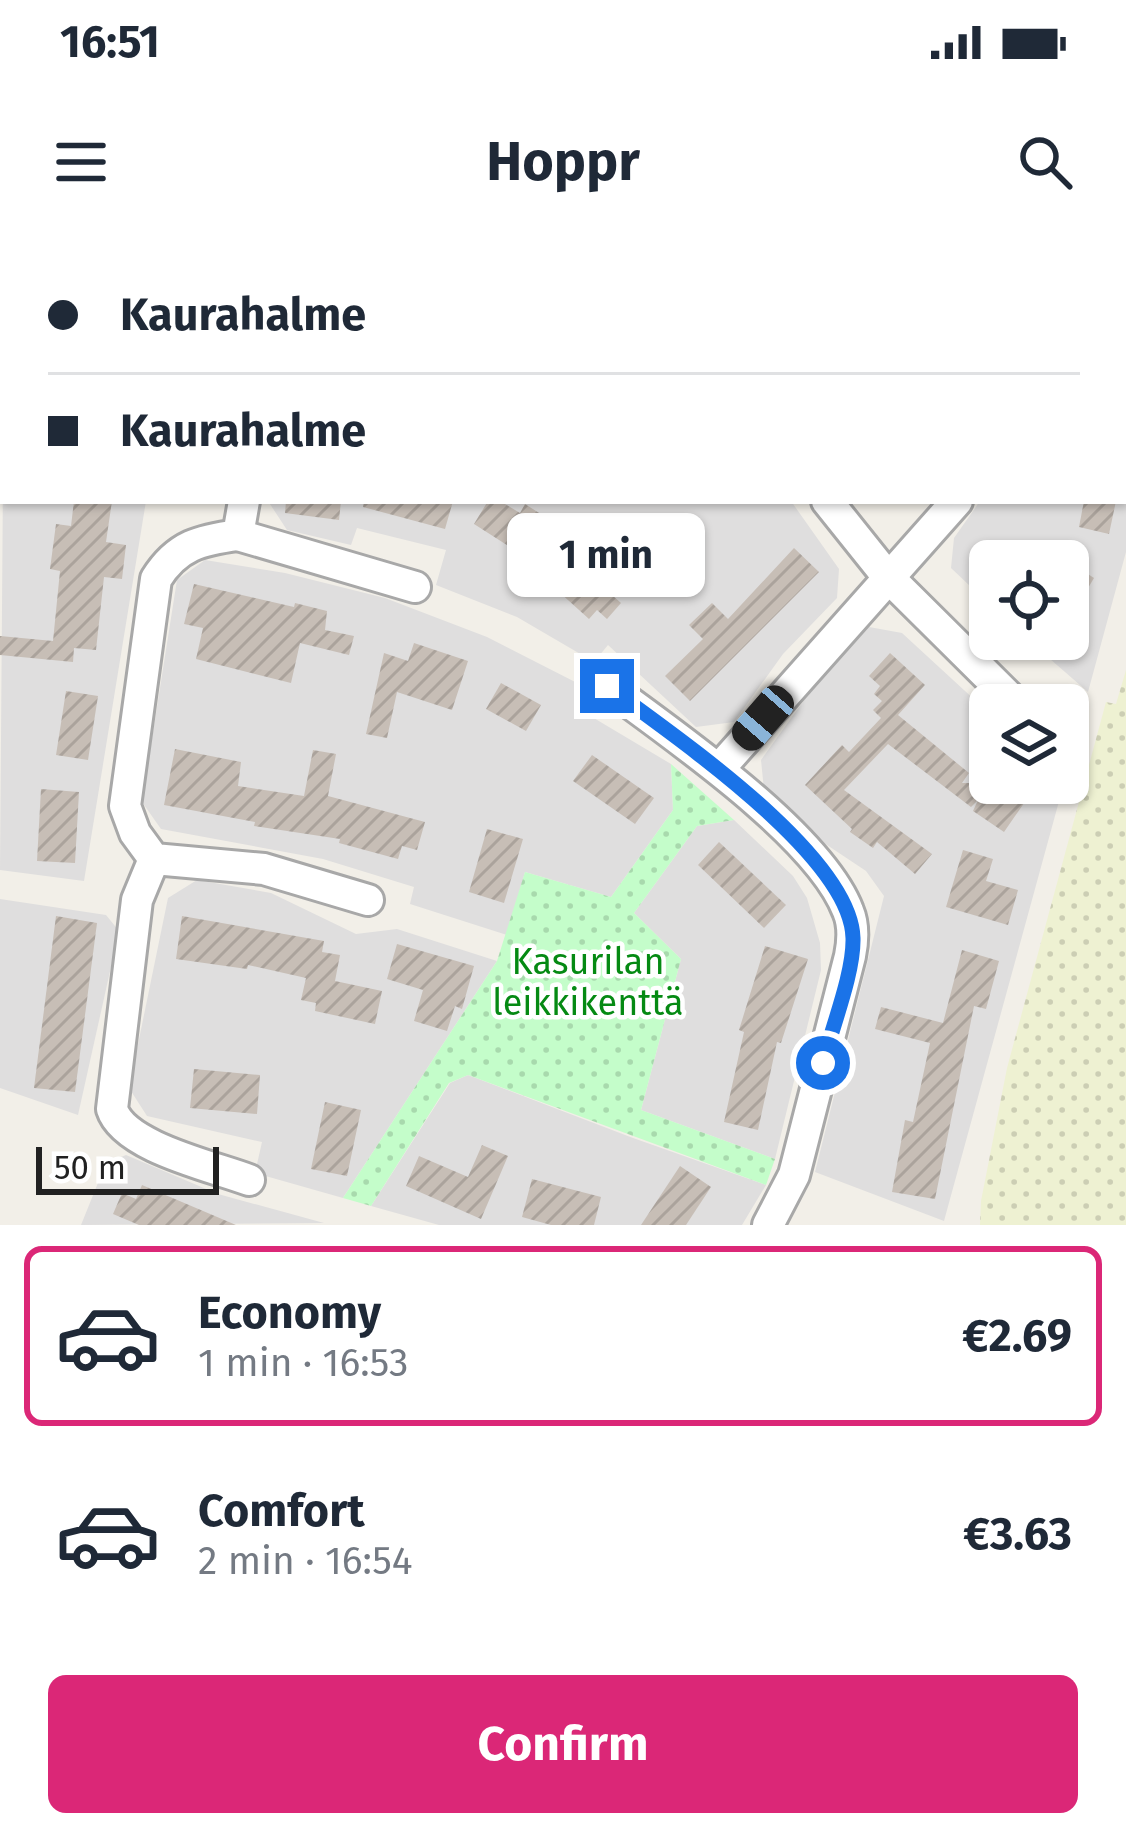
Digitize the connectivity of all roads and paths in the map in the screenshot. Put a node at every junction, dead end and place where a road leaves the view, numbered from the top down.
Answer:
1 (243, 504) edge
2 (829, 504) edge
3 (954, 504) edge
4 (238, 535) junction
5 (887, 576) junction
6 (416, 587) dead end
7 (996, 684) edge
8 (607, 686) dead end
9 (719, 769) junction
10 (154, 859) junction
11 (368, 900) dead end
12 (249, 1180) dead end
13 (768, 1225) edge

1 - 4 street
2 - 5 street
3 - 5 street
4 - 6 street
4 - 10 street
5 - 7 street
5 - 9 street
8 - 9 street
9 - 13 street
10 - 11 street
10 - 12 street

